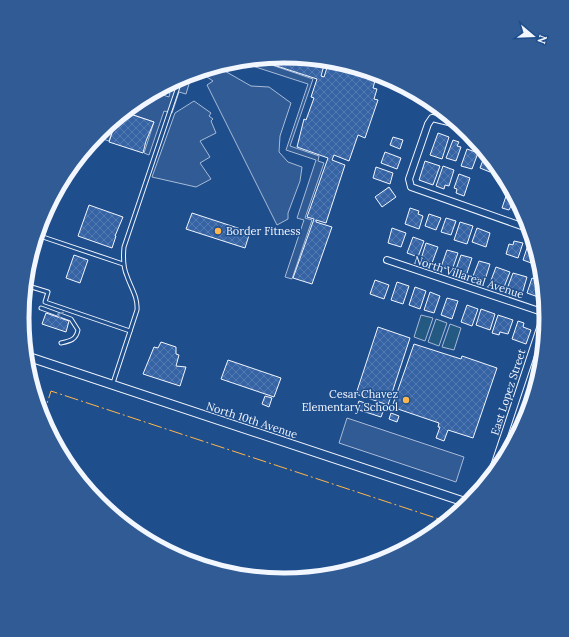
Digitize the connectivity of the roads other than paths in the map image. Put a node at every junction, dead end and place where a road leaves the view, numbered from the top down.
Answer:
1 (178, 86) edge
2 (447, 122) edge
3 (523, 226) edge
4 (43, 237) edge
5 (387, 260) dead end
6 (123, 264) junction
7 (31, 286) edge
8 (41, 308) dead end
9 (539, 309) edge
10 (130, 331) junction
11 (539, 331) edge
12 (61, 343) dead end
13 (32, 358) edge
14 (112, 385) junction
15 (495, 463) edge
16 (462, 502) edge

1 - 6 lane
2 - 3 street
4 - 6 lane
5 - 9 street, North Villareal Avenue
6 - 10 lane
7 - 10 lane
12 -> 8 lane
10 - 14 lane
11 - 15 street, East Lopez Street
13 - 14 main road, North 10th Avenue
14 - 16 main road, North 10th Avenue

